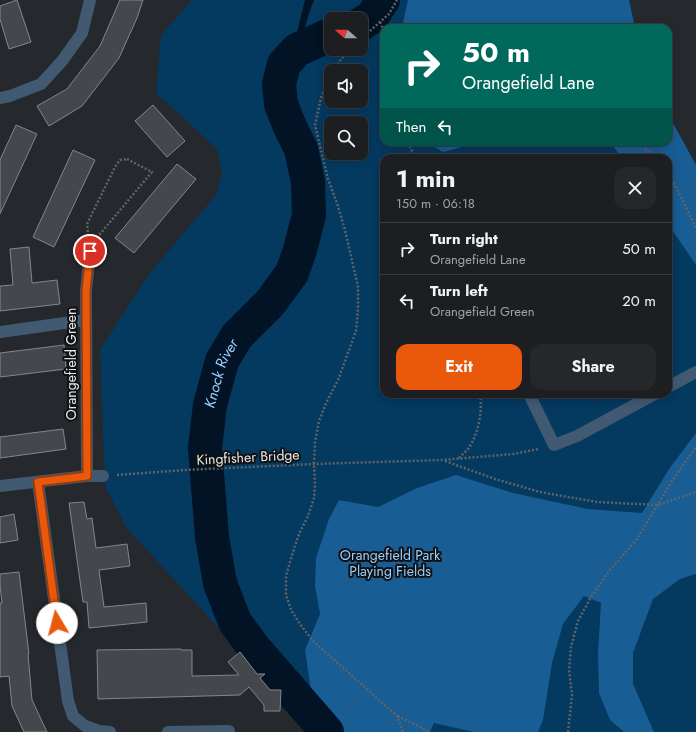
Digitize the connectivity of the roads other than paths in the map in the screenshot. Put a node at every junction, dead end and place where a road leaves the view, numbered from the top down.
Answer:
1 (90, 0) edge
2 (0, 98) edge
3 (90, 251) road end
4 (86, 320) junction
5 (0, 332) edge
6 (696, 372) edge
7 (672, 385) edge
8 (531, 398) edge
9 (648, 398) edge
10 (87, 476) junction
11 (103, 476) road end
12 (38, 482) junction
13 (0, 486) edge
14 (229, 731) edge
15 (110, 732) edge
16 (168, 732) edge

1 - 2 street
3 - 4 street, Orangefield Green
4 - 5 street
4 - 10 street, Orangefield Green
6 - 7 street
8 - 9 street
10 - 11 street
10 - 12 street
12 - 13 street
12 - 15 street
14 - 16 street

